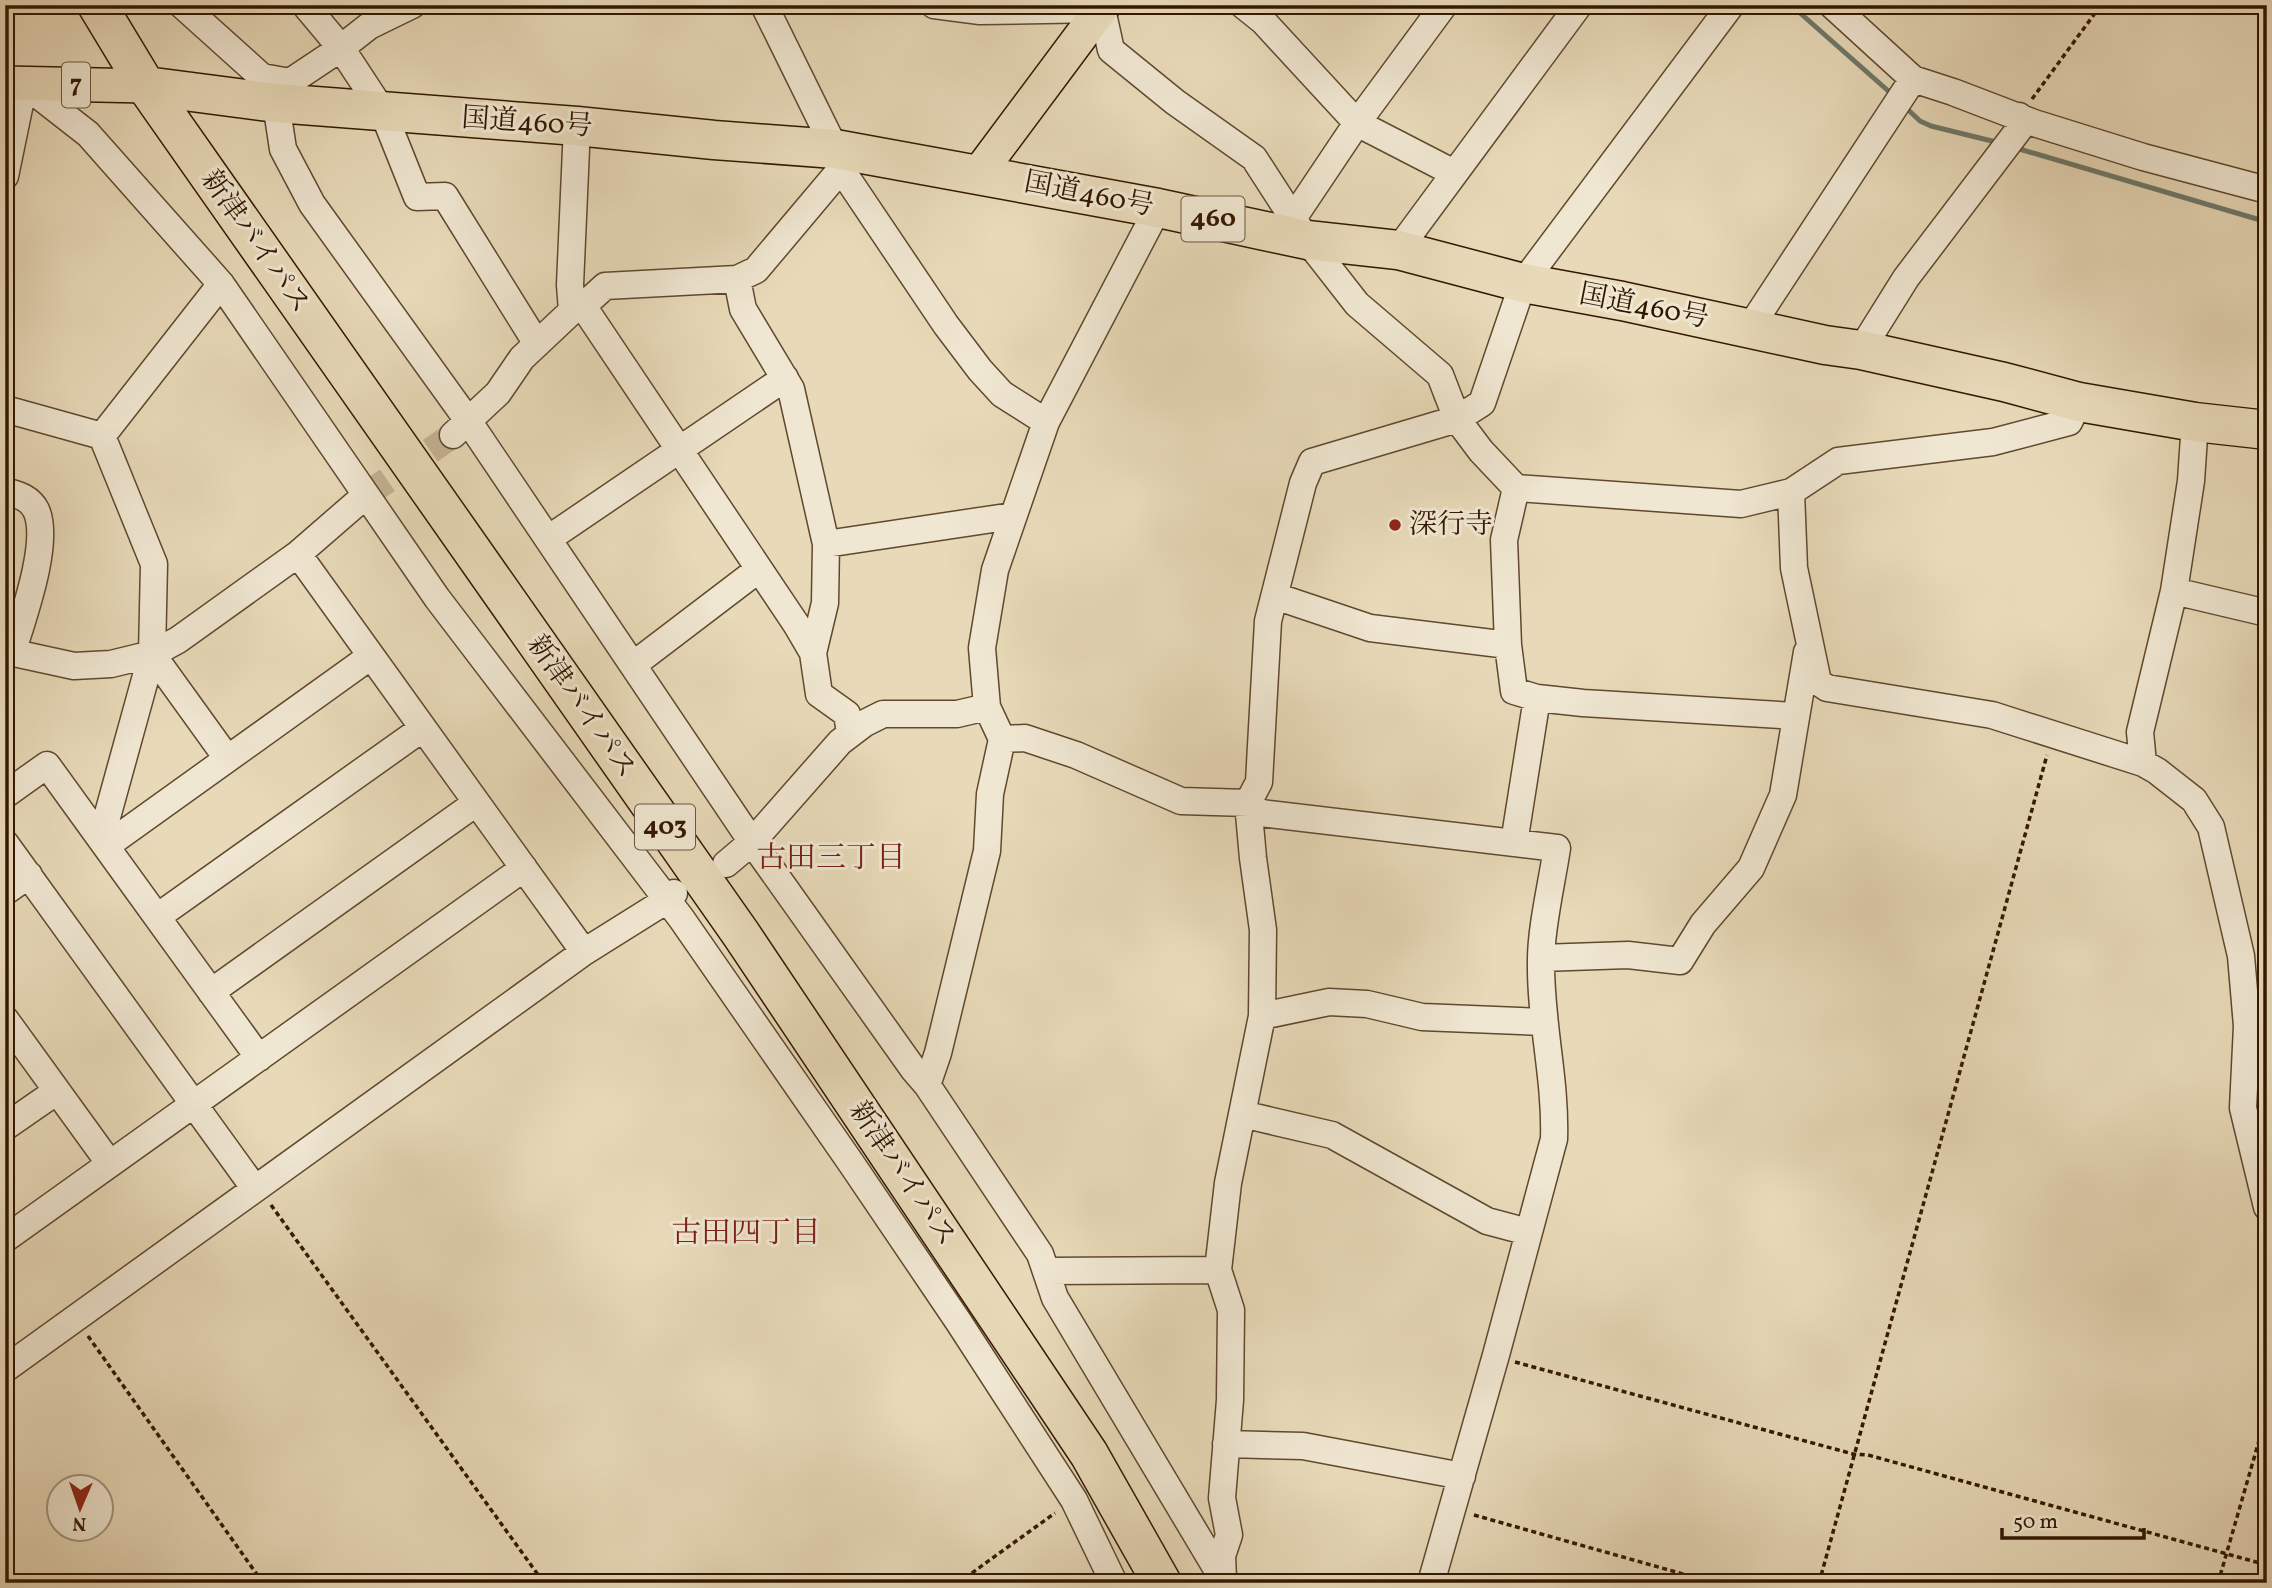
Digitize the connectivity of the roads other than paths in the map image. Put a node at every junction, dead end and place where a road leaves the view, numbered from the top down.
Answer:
1 (97, 5) edge
2 (182, 5) edge
3 (305, 5) edge
4 (412, 5) edge
5 (764, 5) edge
6 (934, 5) edge
7 (1243, 5) edge
8 (1444, 5) edge
9 (1579, 5) edge
10 (1731, 5) edge
11 (1832, 5) edge
12 (1101, 7) edge
13 (341, 48) junction
14 (1913, 79) junction
15 (15, 83) edge
16 (146, 86) junction
17 (276, 103) junction
18 (383, 112) junction
19 (2019, 116) junction
20 (1357, 122) junction
21 (577, 126) junction
22 (838, 159) junction
23 (1454, 173) junction
24 (978, 174) junction
25 (5, 176) edge
26 (2267, 190) edge
27 (1158, 208) junction
28 (1301, 229) junction
29 (1398, 250) junction
30 (737, 279) junction
31 (1524, 283) junction
32 (221, 284) junction
33 (578, 308) junction
34 (1749, 328) junction
35 (537, 344) junction
36 (1861, 350) junction
37 (785, 378) junction
38 (2079, 402) junction
39 (5, 409) edge
40 (1457, 419) junction
41 (1046, 422) junction
42 (2195, 422) junction
43 (461, 428) junction
44 (2267, 430) edge
45 (102, 436) junction
46 (679, 451) junction
47 (1516, 488) junction
48 (5, 491) edge
49 (1791, 492) junction
50 (366, 495) junction
51 (1013, 516) junction
52 (548, 539) junction
53 (826, 544) junction
54 (298, 554) junction
55 (759, 569) junction
56 (2174, 591) junction
57 (1275, 596) junction
58 (2267, 613) edge
59 (1508, 645) junction
60 (1808, 646) junction
61 (9, 652) edge
62 (813, 653) junction
63 (152, 654) junction
64 (371, 656) junction
65 (633, 665) junction
66 (1536, 698) junction
67 (987, 707) junction
68 (1795, 716) junction
69 (423, 728) junction
70 (850, 733) junction
71 (1002, 739) junction
72 (227, 758) junction
73 (2143, 763) junction
74 (5, 794) edge
75 (476, 803) junction
76 (1248, 803) junction
77 (103, 842) junction
78 (752, 842) junction
79 (5, 843) edge
80 (1514, 843) junction
81 (726, 864) dead end
82 (524, 868) junction
83 (29, 875) junction
84 (5, 892) edge
85 (671, 897) junction
86 (157, 917) junction
87 (584, 952) junction
88 (1541, 958) junction
89 (211, 992) junction
90 (1262, 1016) junction
91 (5, 1019) edge
92 (1543, 1022) junction
93 (259, 1058) junction
94 (927, 1085) junction
95 (57, 1091) junction
96 (194, 1104) junction
97 (1242, 1114) junction
98 (5, 1128) edge
99 (110, 1164) junction
100 (255, 1189) junction
101 (2267, 1206) edge
102 (1528, 1232) junction
103 (5, 1239) edge
104 (1218, 1270) junction
105 (1047, 1271) junction
106 (5, 1369) edge
107 (1226, 1444) junction
108 (1462, 1476) junction
109 (1224, 1581) edge
110 (1114, 1583) edge
111 (1162, 1583) edge
112 (1431, 1583) edge

1 - 16 highway, 403
2 - 13 street
3 - 13 street
4 - 13 street
5 - 22 street
6 - 12 street
7 - 20 street
8 - 20 street
9 - 23 street
10 - 31 street
11 - 14 street
12 - 24 main road
12 - 28 street
13 - 18 street
14 - 19 street
14 - 34 street
15 - 16 main road, 7
15 - 25 street
15 - 32 street
16 - 17 highway, 国道460号 / 460
16 - 111 highway, 新津バイパス / 403
17 - 18 highway, 国道460号 / 460
17 - 43 street
18 - 21 highway, 国道460号 / 460
18 - 35 street
19 - 26 street
19 - 36 street
20 - 23 street
20 - 28 street
21 - 22 highway, 国道460号 / 460
21 - 33 street
22 - 24 highway, 国道460号 / 460
22 - 30 street
22 - 41 street
23 - 29 street
24 - 27 highway, 国道460号 / 460
27 - 28 highway, 国道460号 / 460
27 - 41 street
28 - 29 highway, 国道460号 / 460
28 - 40 street
29 - 31 highway, 国道460号 / 460
30 - 33 street
30 - 37 street
31 - 34 highway, 国道460号 / 460
31 - 40 street
32 - 45 street
32 - 50 street
33 - 35 street
33 - 46 street
34 - 36 highway, 国道460号 / 460
35 - 43 street
36 - 38 highway, 国道460号 / 460
37 - 46 street
37 - 53 street
38 - 42 highway, 国道460号 / 460
38 - 49 street
39 - 45 street
40 - 47 street
40 - 57 street
41 - 51 street
42 - 44 highway, 国道460号 / 460
42 - 56 street
43 - 52 street
45 - 63 street
46 - 52 street
46 - 55 street
47 - 49 street
47 - 59 street
48 - 61 street
49 - 60 street
50 - 54 street
50 - 85 street
51 - 53 street
51 - 67 street
52 - 65 street
53 - 62 street
54 - 63 street
54 - 64 street
55 - 62 street
55 - 65 street
56 - 58 street
56 - 73 street
57 - 59 street
57 - 76 street
59 - 66 street
60 - 68 street
60 - 73 street
61 - 63 street
62 - 70 street
63 - 72 street
63 - 77 street
64 - 69 street
64 - 72 street
65 - 78 street
66 - 68 street
66 - 80 street
67 - 70 street
67 - 71 street
68 - 88 street
69 - 75 street
69 - 86 street
70 - 78 street
71 - 76 street
71 - 94 street
72 - 77 street
73 - 101 street
74 - 77 street
75 - 82 street
75 - 89 street
76 - 80 street
76 - 90 street
77 - 86 street
78 - 81 street
78 - 94 street
79 - 83 street
80 - 88 street
82 - 87 street
82 - 93 street
83 - 84 street
83 - 96 street
85 - 87 street
85 - 110 street
86 - 89 street
87 - 100 street
88 - 92 street
89 - 93 street
90 - 92 street
90 - 97 street
91 - 95 street
92 - 102 street
93 - 96 street
94 - 105 street
95 - 98 street
95 - 99 street
96 - 99 street
96 - 100 street
97 - 102 street
97 - 104 street
99 - 103 street
100 - 106 street
102 - 108 street
104 - 105 street
104 - 107 street
105 - 109 street
107 - 108 street
107 - 109 street
108 - 112 street

